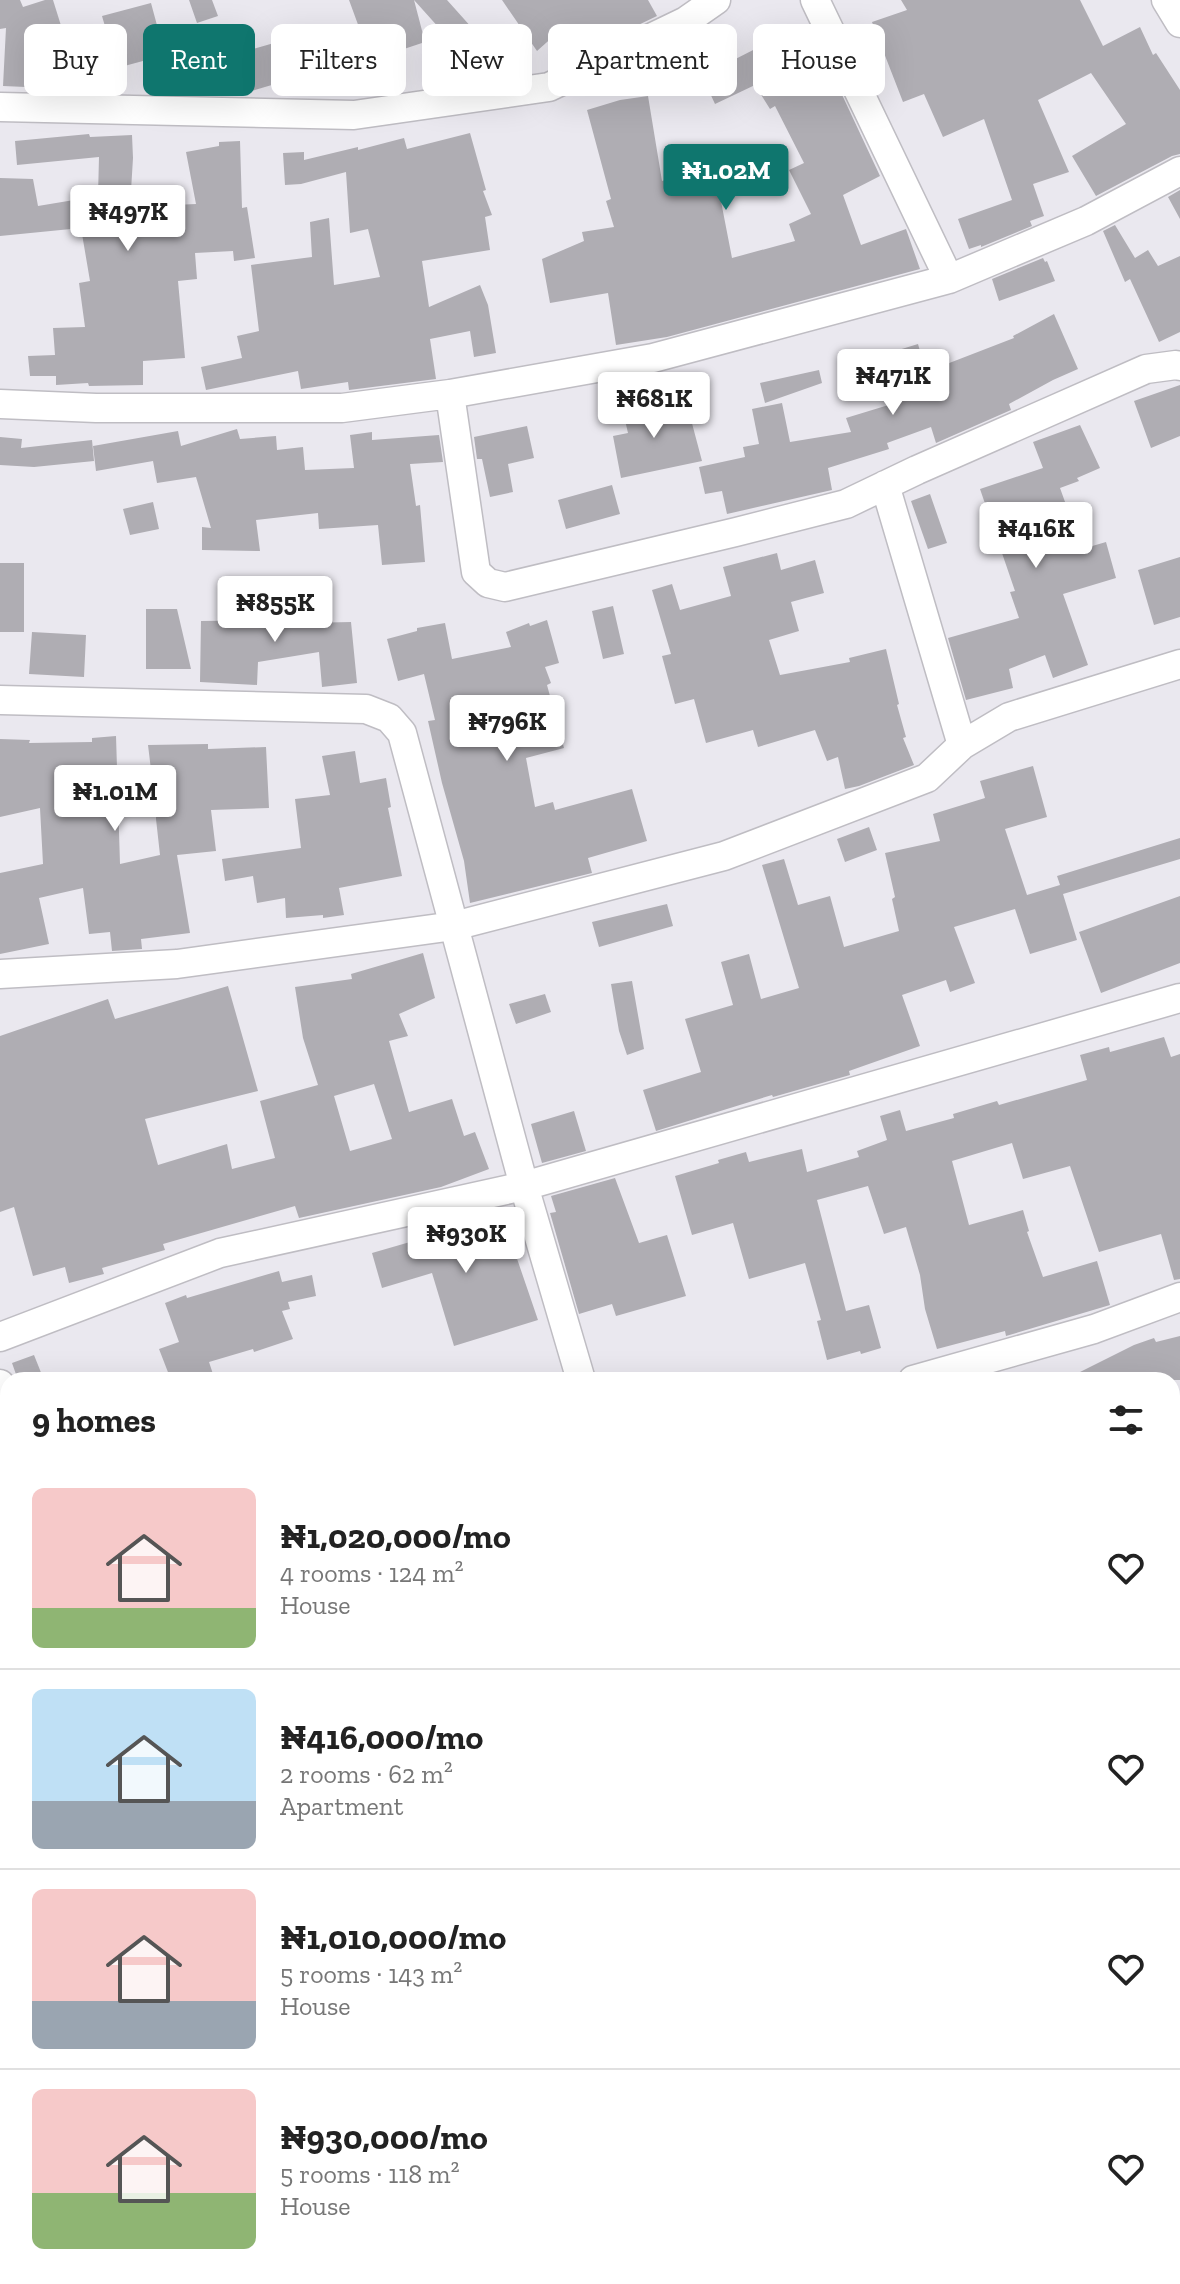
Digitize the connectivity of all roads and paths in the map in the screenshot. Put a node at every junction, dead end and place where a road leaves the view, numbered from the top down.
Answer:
1 (716, 0) edge
2 (815, 0) edge
3 (1166, 0) edge
4 (680, 10) edge
5 (1180, 23) edge
6 (0, 107) edge
7 (1180, 171) edge
8 (949, 279) junction
9 (1180, 366) edge
10 (450, 394) junction
11 (0, 404) edge
12 (885, 485) junction
13 (1180, 664) edge
14 (0, 700) edge
15 (962, 745) junction
16 (454, 926) junction
17 (0, 974) edge
18 (1180, 998) edge
19 (524, 1186) junction
20 (1180, 1297) edge
21 (0, 1337) edge
22 (579, 1372) edge
23 (941, 1372) edge

1 - 4 street
2 - 8 street
3 - 5 street
4 - 6 street
7 - 8 street
8 - 10 street
9 - 12 street
10 - 11 street
10 - 12 street
12 - 15 street
13 - 15 street
14 - 16 street
15 - 16 street
16 - 17 street
16 - 19 street
18 - 19 street
19 - 21 street
19 - 22 street
20 - 23 street

